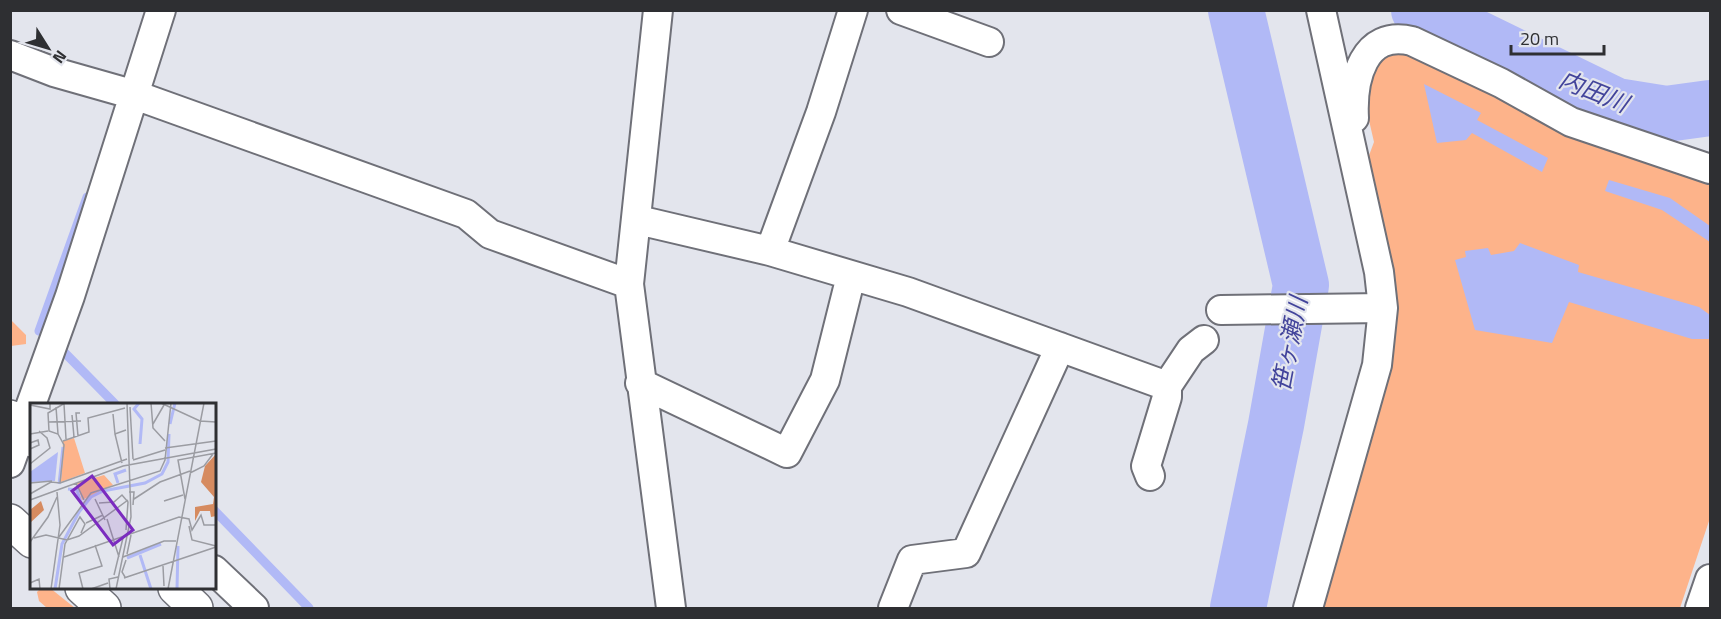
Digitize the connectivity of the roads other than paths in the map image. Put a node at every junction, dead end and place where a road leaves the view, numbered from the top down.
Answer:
1 (161, 10) edge
2 (658, 10) edge
3 (853, 10) edge
4 (901, 10) edge
5 (1321, 10) edge
6 (989, 42) dead end
7 (10, 55) edge
8 (135, 95) junction
9 (1346, 129) junction
10 (1710, 168) edge
11 (638, 220) junction
12 (770, 251) junction
13 (851, 276) junction
14 (629, 284) junction
15 (1377, 307) junction
16 (1221, 310) dead end
17 (1204, 340) dead end
18 (1060, 347) junction
19 (640, 383) junction
20 (1167, 386) junction
21 (33, 403) edge
22 (30, 412) edge
23 (24, 429) edge
24 (10, 463) edge
25 (1150, 476) dead end
26 (10, 521) edge
27 (30, 539) edge
28 (216, 572) edge
29 (1710, 579) edge
30 (83, 589) edge
31 (176, 589) edge
32 (104, 609) edge
33 (196, 609) edge
34 (254, 609) edge
35 (671, 609) edge
36 (893, 609) edge
37 (1308, 609) edge
38 (1700, 609) edge

1 - 8 street
2 - 11 street
3 - 12 street
4 - 6 street
5 - 9 street
7 - 8 street
8 - 14 street
8 - 21 street
9 - 10 street
9 - 15 street
11 - 12 street
11 - 14 street
12 - 13 street
13 - 18 street
13 - 19 street
14 - 19 street
15 - 16 street
15 - 37 street
17 - 20 street
18 - 20 street
18 - 36 street
19 - 35 street
20 - 25 street
22 - 23 street
23 - 24 street
26 - 27 highway
28 - 34 street
29 - 38 street
30 - 32 highway
31 - 33 highway

